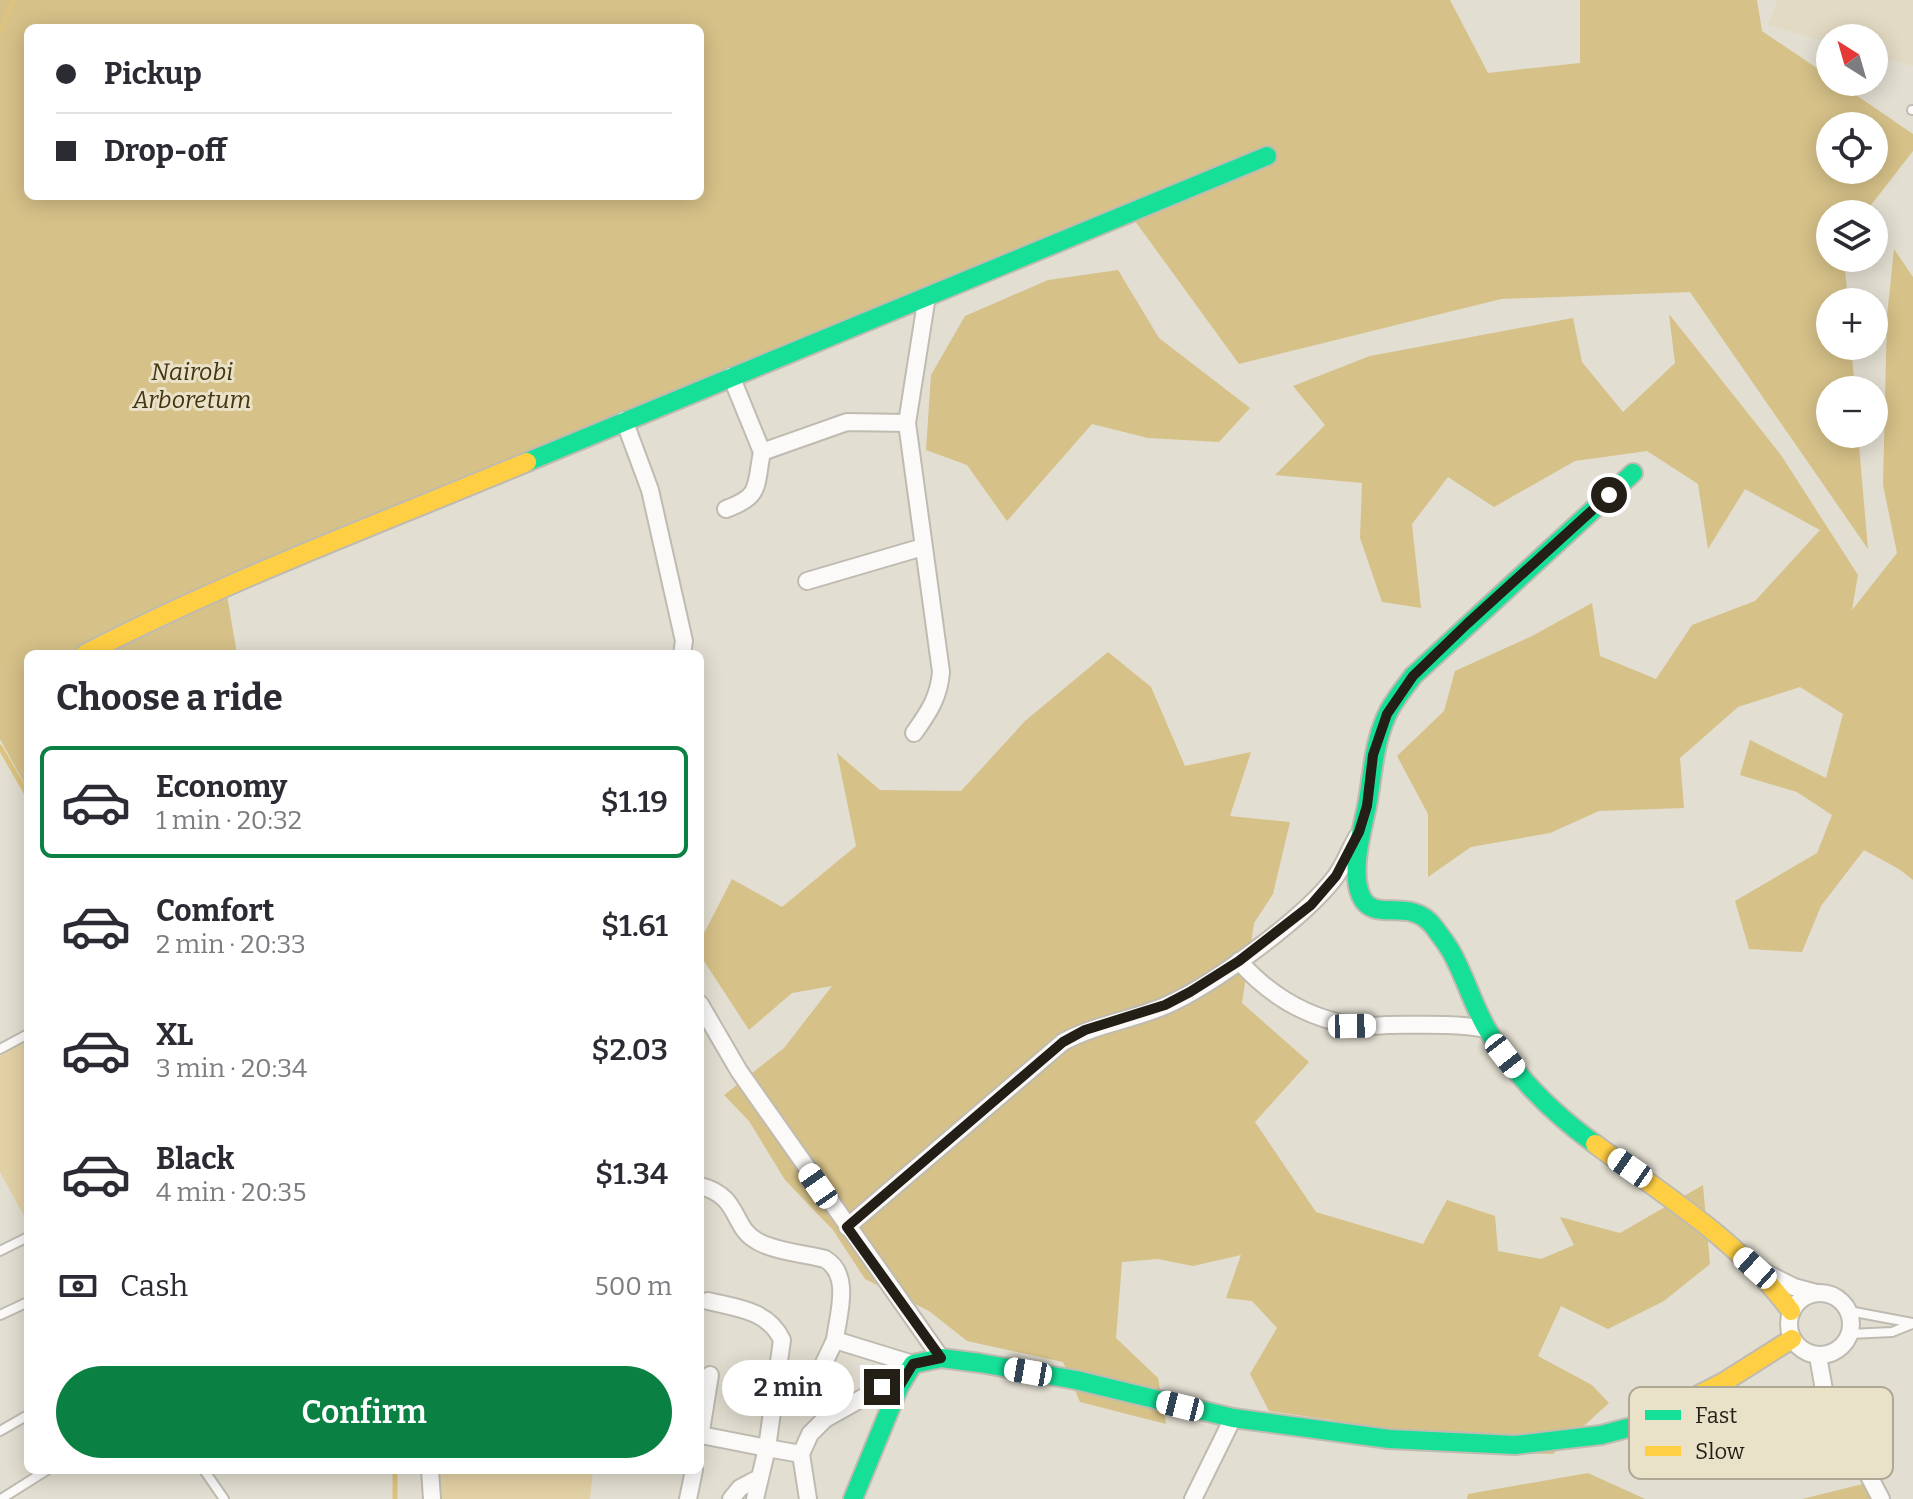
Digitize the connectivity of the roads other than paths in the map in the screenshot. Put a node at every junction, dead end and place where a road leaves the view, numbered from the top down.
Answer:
1 (1267, 156) dead end
2 (927, 296) junction
3 (731, 376) junction
4 (624, 420) junction
5 (907, 423) junction
6 (762, 452) junction
7 (1633, 473) dead end
8 (726, 509) dead end
9 (923, 547) junction
10 (807, 581) dead end
11 (93, 650) edge
12 (683, 650) edge
13 (914, 733) dead end
14 (1359, 832) junction
15 (1239, 961) junction
16 (704, 1011) edge
17 (1487, 1029) junction
18 (24, 1036) edge
19 (0, 1049) edge
20 (704, 1188) edge
21 (847, 1227) junction
22 (24, 1239) edge
23 (0, 1251) edge
24 (1755, 1268) junction
25 (1816, 1293) junction
26 (708, 1301) dead end
27 (24, 1304) edge
28 (1791, 1311) junction
29 (1849, 1311) junction
30 (0, 1315) edge
31 (1913, 1323) edge
32 (1850, 1334) junction
33 (1792, 1339) junction
34 (835, 1340) junction
35 (1818, 1356) junction
36 (941, 1358) junction
37 (913, 1364) junction
38 (710, 1375) dead end
39 (814, 1384) dead end
40 (899, 1387) junction
41 (1714, 1387) edge
42 (1823, 1387) edge
43 (704, 1412) edge
44 (24, 1417) edge
45 (1233, 1418) junction
46 (1629, 1429) edge
47 (0, 1431) edge
48 (704, 1437) edge
49 (767, 1448) junction
50 (801, 1454) junction
51 (41, 1474) edge
52 (207, 1474) edge
53 (430, 1474) edge
54 (693, 1474) edge
55 (759, 1478) junction
56 (1871, 1479) edge
57 (1, 1499) edge
58 (224, 1499) edge
59 (432, 1499) edge
60 (688, 1499) edge
61 (731, 1499) edge
62 (755, 1499) edge
63 (808, 1499) edge
64 (853, 1499) edge
65 (1193, 1499) edge
66 (1881, 1499) edge

1 - 2 street
2 - 3 street
2 - 5 street
3 - 4 street
3 - 6 street
4 - 11 street
4 - 12 street
5 - 6 street
5 - 9 street
6 - 8 street
7 - 14 street
9 - 10 street
9 - 13 street
14 - 15 street
14 - 17 street
15 - 17 street
15 - 21 street
16 - 21 street
17 - 24 street
18 - 19 lane
20 - 34 street
21 - 36 street
22 - 23 lane
24 - 25 street
24 - 28 street
25 - 28 street
25 - 29 street
26 - 49 street
27 - 30 lane
28 - 33 street
29 - 31 lane
29 - 32 street
31 - 32 lane
32 - 35 street
33 - 35 street
33 - 41 street
34 - 37 street
34 - 39 street
35 - 42 street
36 - 37 street
36 - 45 street
37 - 40 street
38 - 43 street
40 - 50 street
40 - 64 street
44 - 47 lane
45 - 46 street
45 - 65 street
48 - 49 street
49 - 50 street
49 - 55 street
50 - 63 street
51 - 57 lane
52 - 58 lane
53 - 59 street
54 - 60 street
55 - 61 street
55 - 62 street
56 - 66 street

